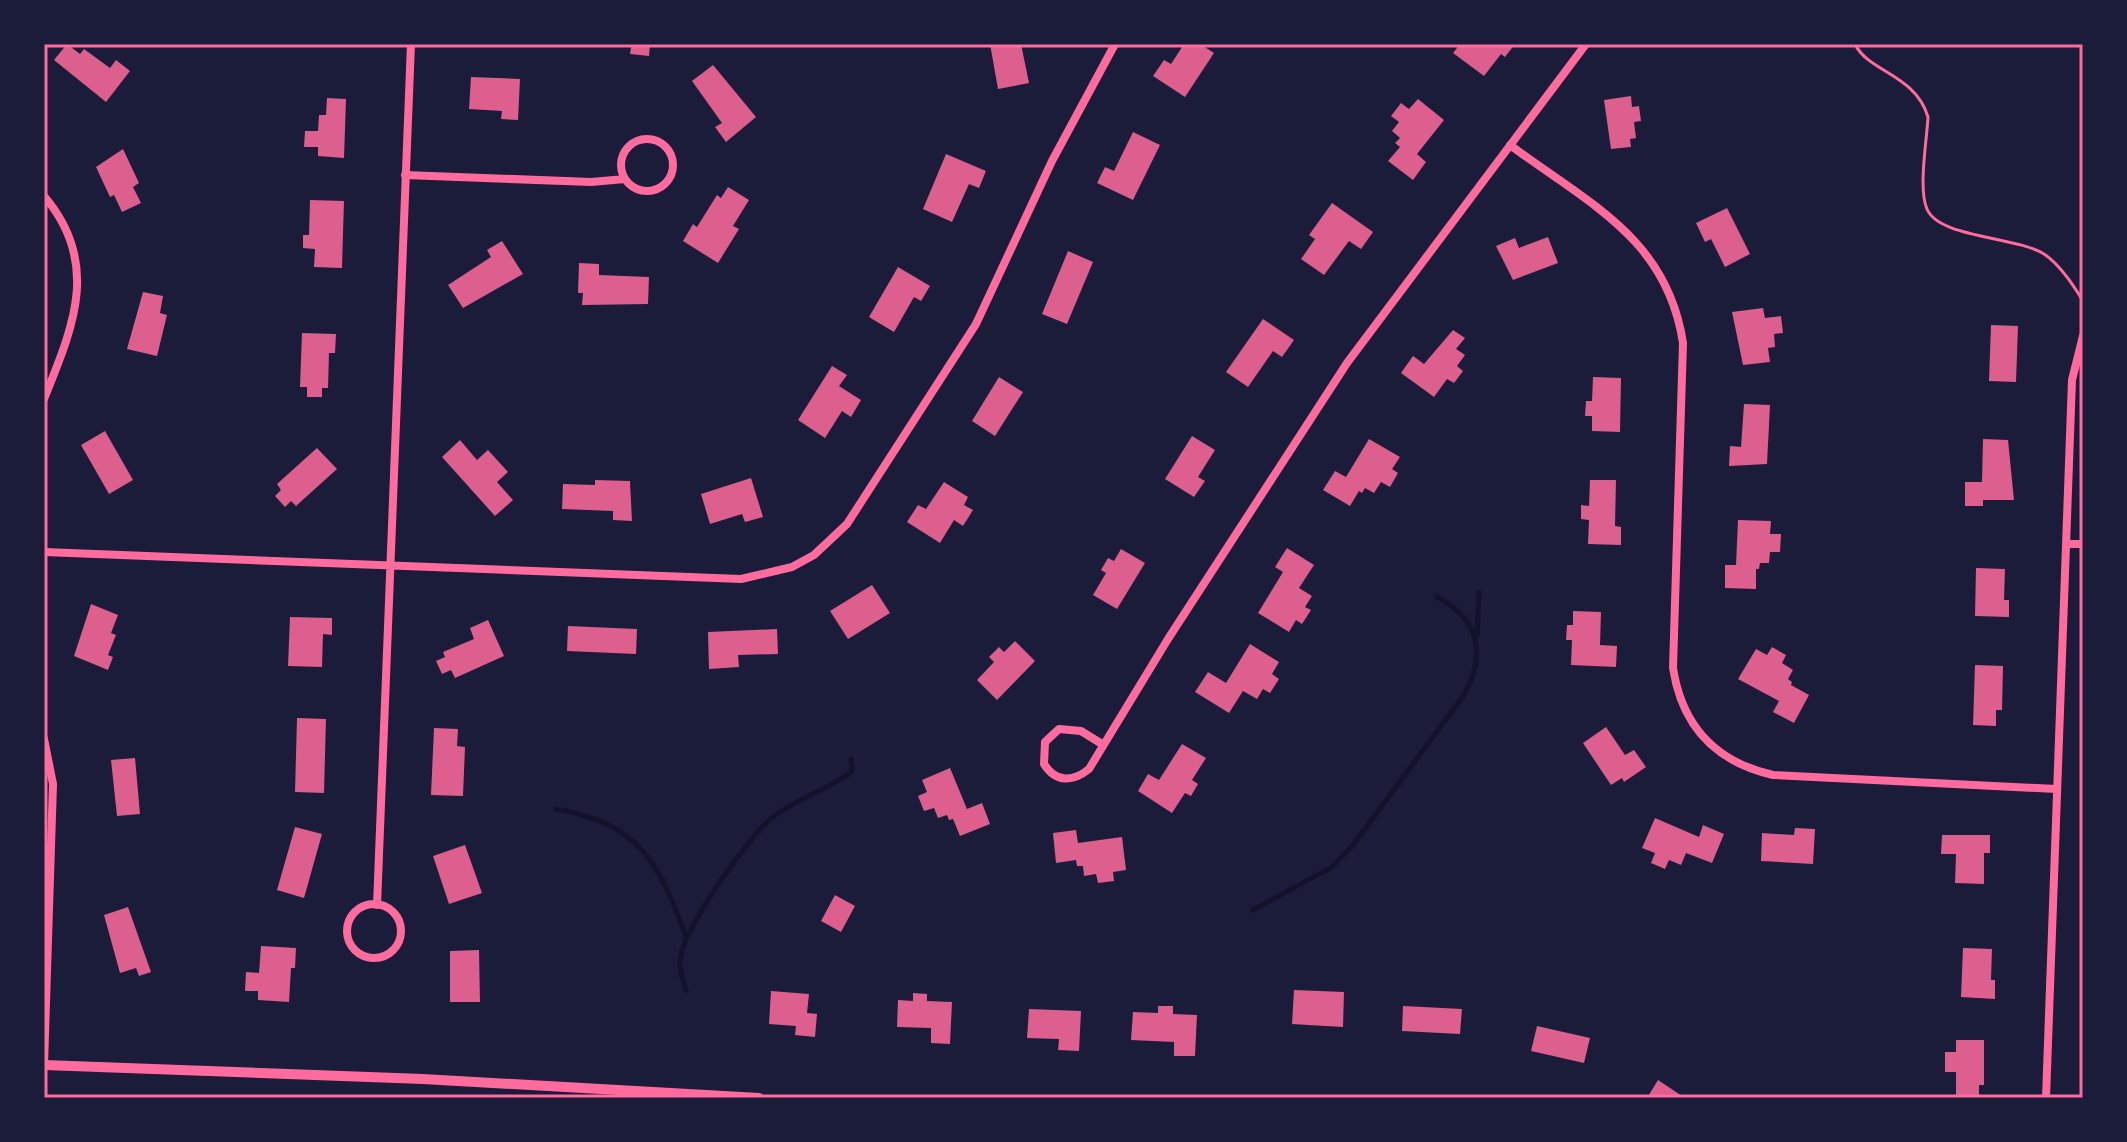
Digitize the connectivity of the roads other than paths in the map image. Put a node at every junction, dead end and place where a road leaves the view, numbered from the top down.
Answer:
1 (411, 44) edge
2 (1115, 44) edge
3 (1586, 44) edge
4 (1510, 145) junction
5 (405, 175) junction
6 (625, 179) junction
7 (44, 196) edge
8 (2083, 336) edge
9 (44, 399) edge
10 (2066, 544) junction
11 (2083, 544) edge
12 (44, 552) edge
13 (389, 566) junction
14 (44, 739) edge
15 (1102, 744) junction
16 (2056, 789) junction
17 (377, 905) junction
18 (44, 1065) edge
19 (759, 1098) edge
20 (2046, 1098) edge

1 - 5 street
2 - 13 street
3 - 4 street
4 - 15 street
4 - 16 street
5 - 6 street
5 - 13 street
6 - 6 street
7 - 9 street
8 - 10 street
10 - 11 street
10 - 16 street
12 - 13 street
13 - 17 street
14 - 18 street
15 - 15 street
16 - 20 street
17 - 17 street
18 - 19 street

